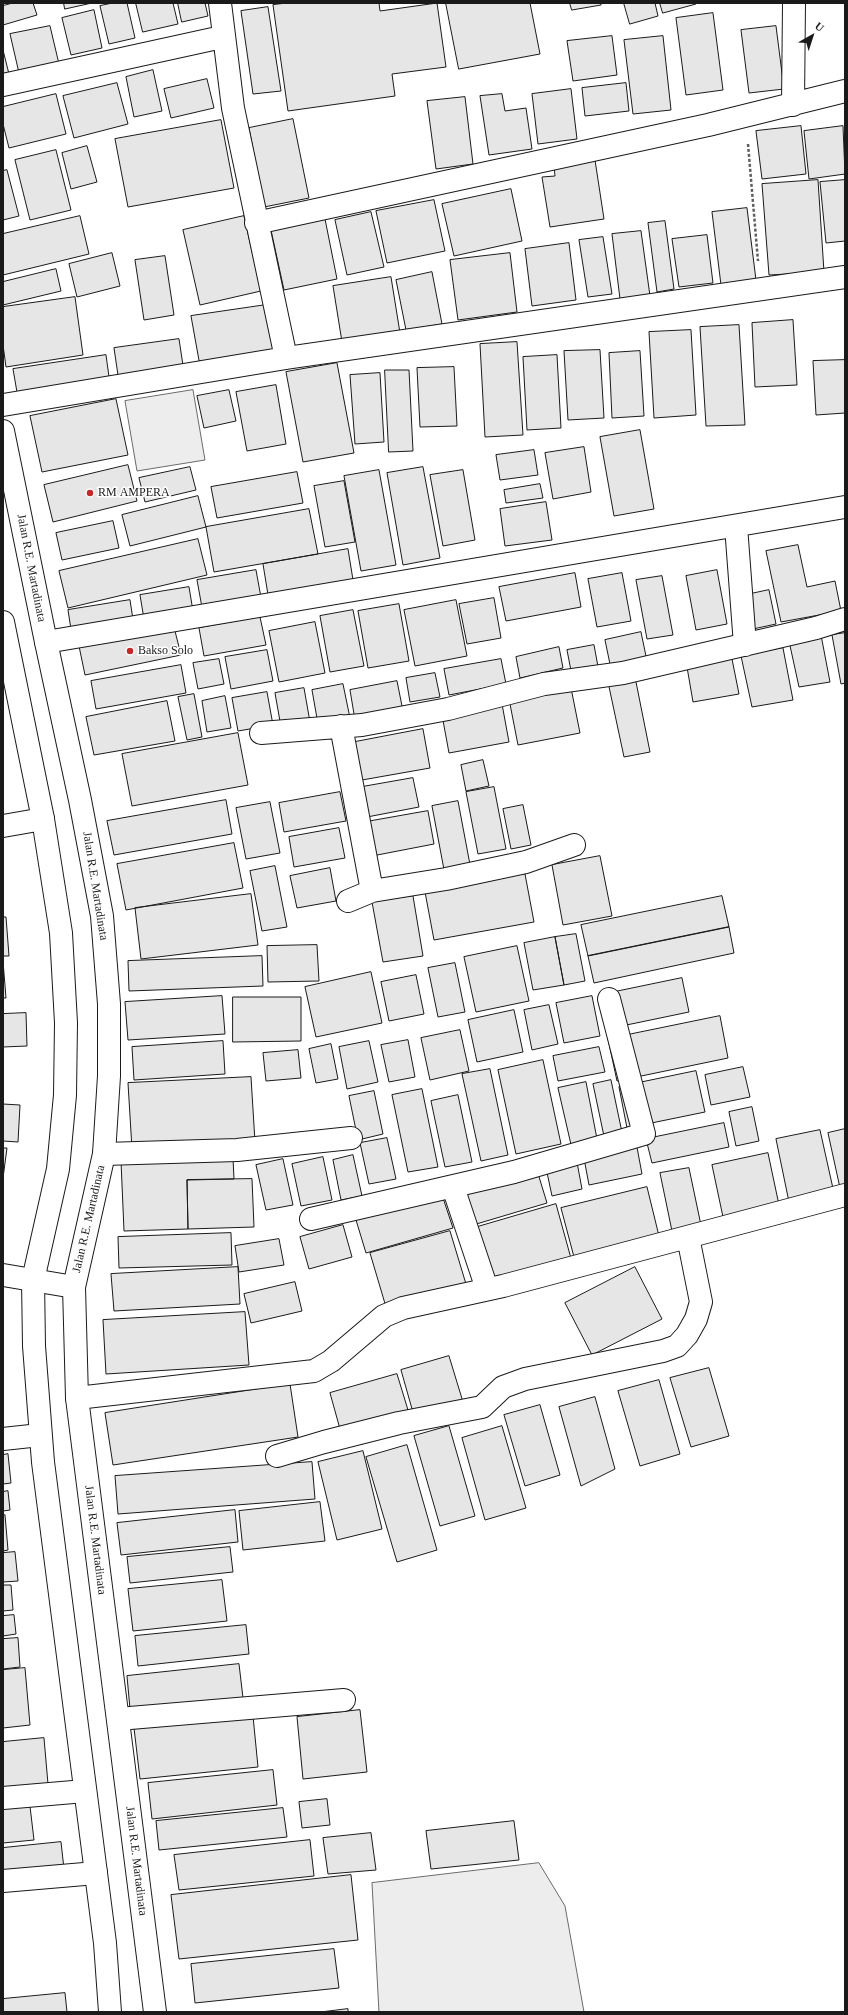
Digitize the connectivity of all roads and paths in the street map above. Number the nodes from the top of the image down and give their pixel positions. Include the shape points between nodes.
1 (220, 3) edge
2 (794, 3) edge
3 (222, 37) junction
4 (3, 85) edge
5 (845, 91) edge
6 (793, 105) junction
7 (745, 116) junction
8 (256, 223) junction
9 (845, 277) edge
10 (761, 289) junction
11 (286, 358) junction
12 (3, 404) edge
13 (3, 431) edge
14 (845, 508) edge
15 (736, 526) junction
16 (845, 619) edge
17 (3, 622) edge
18 (46, 642) junction
19 (745, 645) junction
20 (341, 726) junction
21 (261, 733) dead end
22 (43, 819) junction
23 (3, 826) edge
24 (574, 845) dead end
25 (372, 891) junction
26 (348, 901) dead end
27 (609, 999) dead end
28 (351, 1138) dead end
29 (104, 1154) junction
30 (453, 1187) junction
31 (845, 1195) edge
32 (311, 1219) dead end
33 (688, 1237) junction
34 (3, 1275) edge
35 (33, 1280) junction
36 (74, 1288) junction
37 (487, 1289) junction
38 (77, 1398) junction
39 (40, 1435) junction
40 (3, 1438) edge
41 (277, 1456) dead end
42 (344, 1700) dead end
43 (118, 1719) junction
44 (85, 1791) junction
45 (3, 1798) edge
46 (96, 1873) junction
47 (3, 1881) edge
48 (110, 2012) edge
49 (155, 2012) edge

1 - 3 street
2 - 6 street
3 - 4 street
3 - 8 street
5 - 6 street
6 - 7 street
7 - 8 street
7 - 10 path
8 - 11 street
9 - 10 street
10 - 11 street
11 - 12 street
13 - 18 street, Jalan R.E. Martadinata
14 - 15 street
15 - 18 street
15 - 19 street
16 - 19 street
17 - 22 street
18 - 29 street, Jalan R.E. Martadinata via 102,916 109,1004 109,1076
19 - 20 street via 623,673 544,684 448,709 362,725
20 - 21 street
20 - 25 street
22 - 23 street
22 - 35 street via 61,933 66,1023 66,1087 58,1169
24 - 25 street via 526,862
25 - 26 street
27 - 30 street via 644,1134
28 - 29 street via 237,1150
29 - 36 street, Jalan R.E. Martadinata
30 - 32 street
30 - 37 street
31 - 33 street
33 - 37 street
33 - 41 street via 701,1302 696,1319 677,1346 525,1380 502,1387 482,1407 399,1423
34 - 35 street
35 - 36 street
35 - 39 street
36 - 38 street, Jalan R.E. Martadinata
37 - 38 street via 403,1308 384,1316 331,1361 314,1372
38 - 43 street, Jalan R.E. Martadinata
39 - 40 street
39 - 44 street
42 - 43 street
43 - 49 street, Jalan R.E. Martadinata
44 - 45 street
44 - 46 street
46 - 47 street
46 - 48 street

